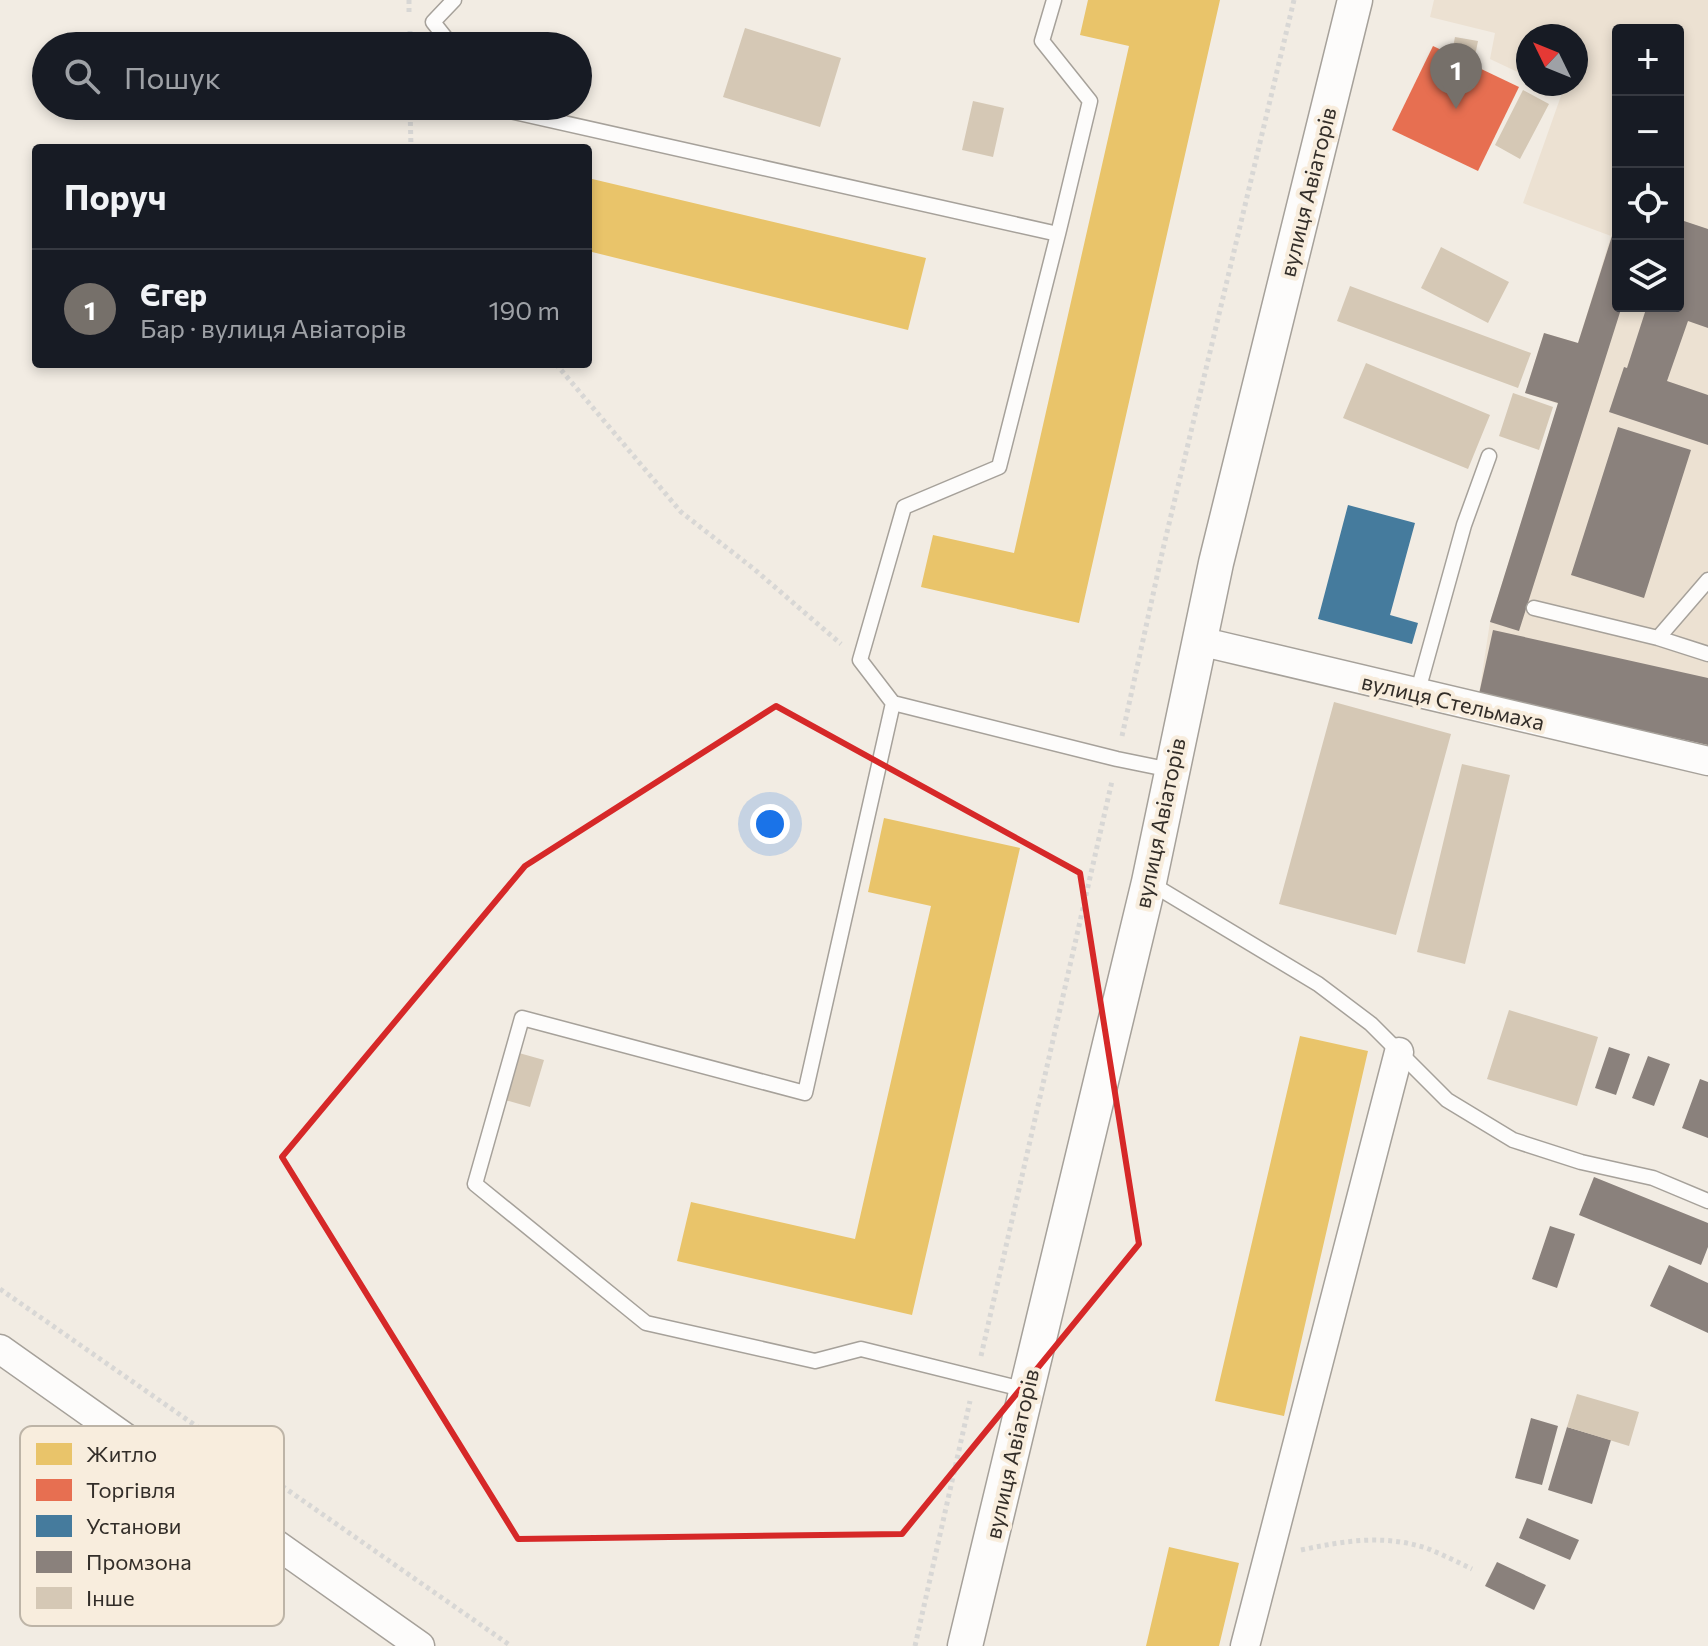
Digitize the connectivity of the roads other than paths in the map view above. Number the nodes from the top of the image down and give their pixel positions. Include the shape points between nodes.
1 (454, 0) edge
2 (1054, 0) edge
3 (1355, 0) edge
4 (441, 32) edge
5 (550, 120) edge
6 (1058, 234) junction
7 (1489, 456) dead end
8 (1708, 580) edge
9 (1534, 608) dead end
10 (1658, 638) junction
11 (1199, 641) junction
12 (1708, 654) edge
13 (1417, 694) junction
14 (893, 703) junction
15 (1708, 761) edge
16 (1172, 770) junction
17 (1149, 882) junction
18 (1399, 1052) junction
19 (1708, 1201) edge
20 (0, 1349) edge
21 (1027, 1390) junction
22 (109, 1426) edge
23 (284, 1550) edge
24 (420, 1646) edge
25 (965, 1646) edge
26 (1245, 1646) edge

1 - 4 lane via 433,22
2 - 6 lane via 1042,41 1090,101
3 - 11 street, вулиця Авіаторів
5 - 6 lane
6 - 14 lane via 999,467 904,507 860,660
7 - 13 lane
8 - 10 lane
9 - 10 lane
10 - 12 lane
11 - 13 street, вулиця Стельмаха
11 - 16 street, вулиця Авіаторів
13 - 15 street, вулиця Стельмаха
14 - 16 lane
14 - 21 lane via 805,1093 522,1018 475,1184 646,1323 815,1361 861,1349
16 - 17 street, вулиця Авіаторів
17 - 18 lane via 1318,984
17 - 21 street, вулиця Авіаторів
18 - 19 lane via 1447,1100 1513,1140 1653,1178
18 - 26 street
20 - 22 street
21 - 25 street, вулиця Авіаторів
23 - 24 street

